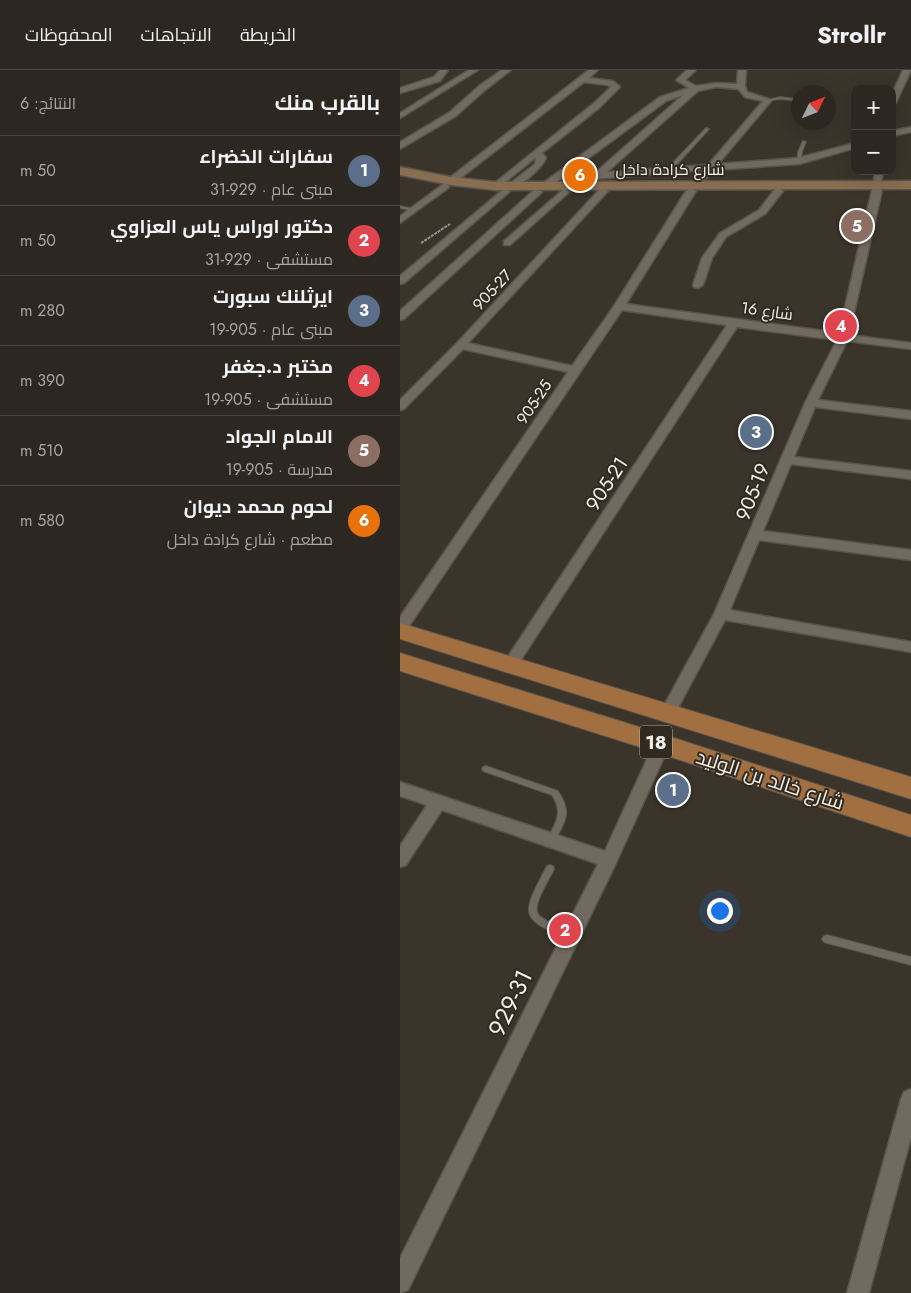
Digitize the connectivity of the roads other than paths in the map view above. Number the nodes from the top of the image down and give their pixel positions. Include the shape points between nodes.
1 (444, 70) edge
2 (474, 70) edge
3 (508, 70) edge
4 (594, 70) edge
5 (692, 70) edge
6 (742, 70) edge
7 (907, 70) edge
8 (582, 79) junction
9 (739, 87) junction
10 (695, 89) junction
11 (400, 91) edge
12 (896, 94) edge
13 (791, 99) edge
14 (768, 100) junction
15 (400, 116) edge
16 (707, 129) dead end
17 (911, 129) edge
18 (896, 133) edge
19 (804, 142) dead end
20 (400, 146) edge
21 (851, 146) edge
22 (536, 154) junction
23 (799, 161) junction
24 (713, 166) junction
25 (669, 170) junction
26 (400, 171) edge
27 (598, 175) junction
28 (879, 175) edge
29 (400, 177) edge
30 (448, 183) junction
31 (911, 185) edge
32 (586, 186) junction
33 (504, 188) junction
34 (877, 188) junction
35 (541, 189) junction
36 (693, 189) junction
37 (911, 190) edge
38 (603, 191) junction
39 (778, 191) junction
40 (564, 192) junction
41 (400, 207) edge
42 (413, 210) junction
43 (400, 220) edge
44 (507, 243) dead end
45 (400, 281) edge
46 (698, 285) dead end
47 (619, 306) junction
48 (400, 317) edge
49 (734, 323) junction
50 (843, 338) junction
51 (461, 345) junction
52 (911, 346) edge
53 (575, 370) junction
54 (811, 403) junction
55 (400, 407) edge
56 (911, 415) edge
57 (787, 460) junction
58 (911, 475) edge
59 (756, 535) junction
60 (911, 555) edge
61 (721, 614) junction
62 (400, 630) edge
63 (911, 647) edge
64 (400, 662) edge
65 (510, 665) junction
66 (668, 713) junction
67 (662, 744) junction
68 (486, 770) dead end
69 (911, 788) edge
70 (400, 789) edge
71 (438, 802) junction
72 (911, 826) edge
73 (551, 840) junction
74 (400, 860) edge
75 (609, 860) junction
76 (550, 869) dead end
77 (571, 935) junction
78 (827, 939) dead end
79 (911, 961) edge
80 (911, 1099) edge
81 (400, 1282) edge
82 (858, 1293) edge

1 - 11 street via 438,79
2 - 15 street
3 - 20 street via 453,114
4 - 8 street
5 - 10 street via 680,80
6 - 9 street
7 - 12 street
8 - 22 street via 610,83 616,87
8 - 30 street
9 - 10 street via 716,85
9 - 14 street via 747,95
10 - 27 street
10 - 35 street via 663,99
13 - 14 lane
14 - 24 street, 905-25
16 - 25 lane
17 - 18 street
19 - 23 lane
21 - 23 street
22 - 33 street
22 - 33 street via 542,158 539,165
23 - 24 street
24 - 25 street
24 - 36 street, 905-25
25 - 27 street
26 - 30 main road, شارع كرادة داخل
27 - 32 street
28 - 34 street, 905-19
29 - 30 main road, شارع كرادة داخل
30 - 33 main road, شارع كرادة داخل via 467,189
30 - 42 street
31 - 34 main road, شارع كرادة داخل
32 - 35 main road, شارع كرادة داخل
32 - 36 main road, شارع كرادة داخل
33 - 35 main road, شارع كرادة داخل
33 - 45 street
34 - 36 main road, شارع كرادة داخل
34 - 37 main road, شارع كرادة داخل
34 - 39 main road, شارع كرادة داخل
34 - 50 street, 905-19
35 - 40 main road, شارع كرادة داخل
35 - 48 street
36 - 38 main road, شارع كرادة داخل
36 - 39 main road, شارع كرادة داخل
36 - 47 street, 905-25
38 - 40 main road, شارع كرادة داخل
38 - 51 street, 905-27
39 - 46 street via 762,212 723,235 707,258
40 - 44 street
41 - 42 lane
42 - 43 street
47 - 49 street, شارع 16
47 - 53 street, 905-25
49 - 50 street, شارع 16
49 - 65 street, 905-21
50 - 52 street, شارع 16
50 - 54 street, 905-19
51 - 53 street
51 - 55 street, 905-27
53 - 62 street, 905-25
54 - 56 street
54 - 57 street, 905-19
57 - 58 street
57 - 59 street, 905-19
59 - 60 street
59 - 61 street, 905-19
61 - 63 street
61 - 66 street, 905-19
62 - 65 main road, شارع خالد بن الوليد / 18
64 - 67 main road, شارع خالد بن الوليد / 18
65 - 66 main road, شارع خالد بن الوليد / 18
66 - 69 main road, شارع خالد بن الوليد / 18
67 - 72 main road, شارع خالد بن الوليد / 18
67 - 75 street, 929-31
68 - 73 lane via 555,793 564,811
70 - 71 street
71 - 73 street
71 - 74 street
73 - 75 street
75 - 77 street, 929-31
76 - 77 lane via 532,905 532,914 539,923
77 - 81 street, 929-31
78 - 79 lane
80 - 82 street

